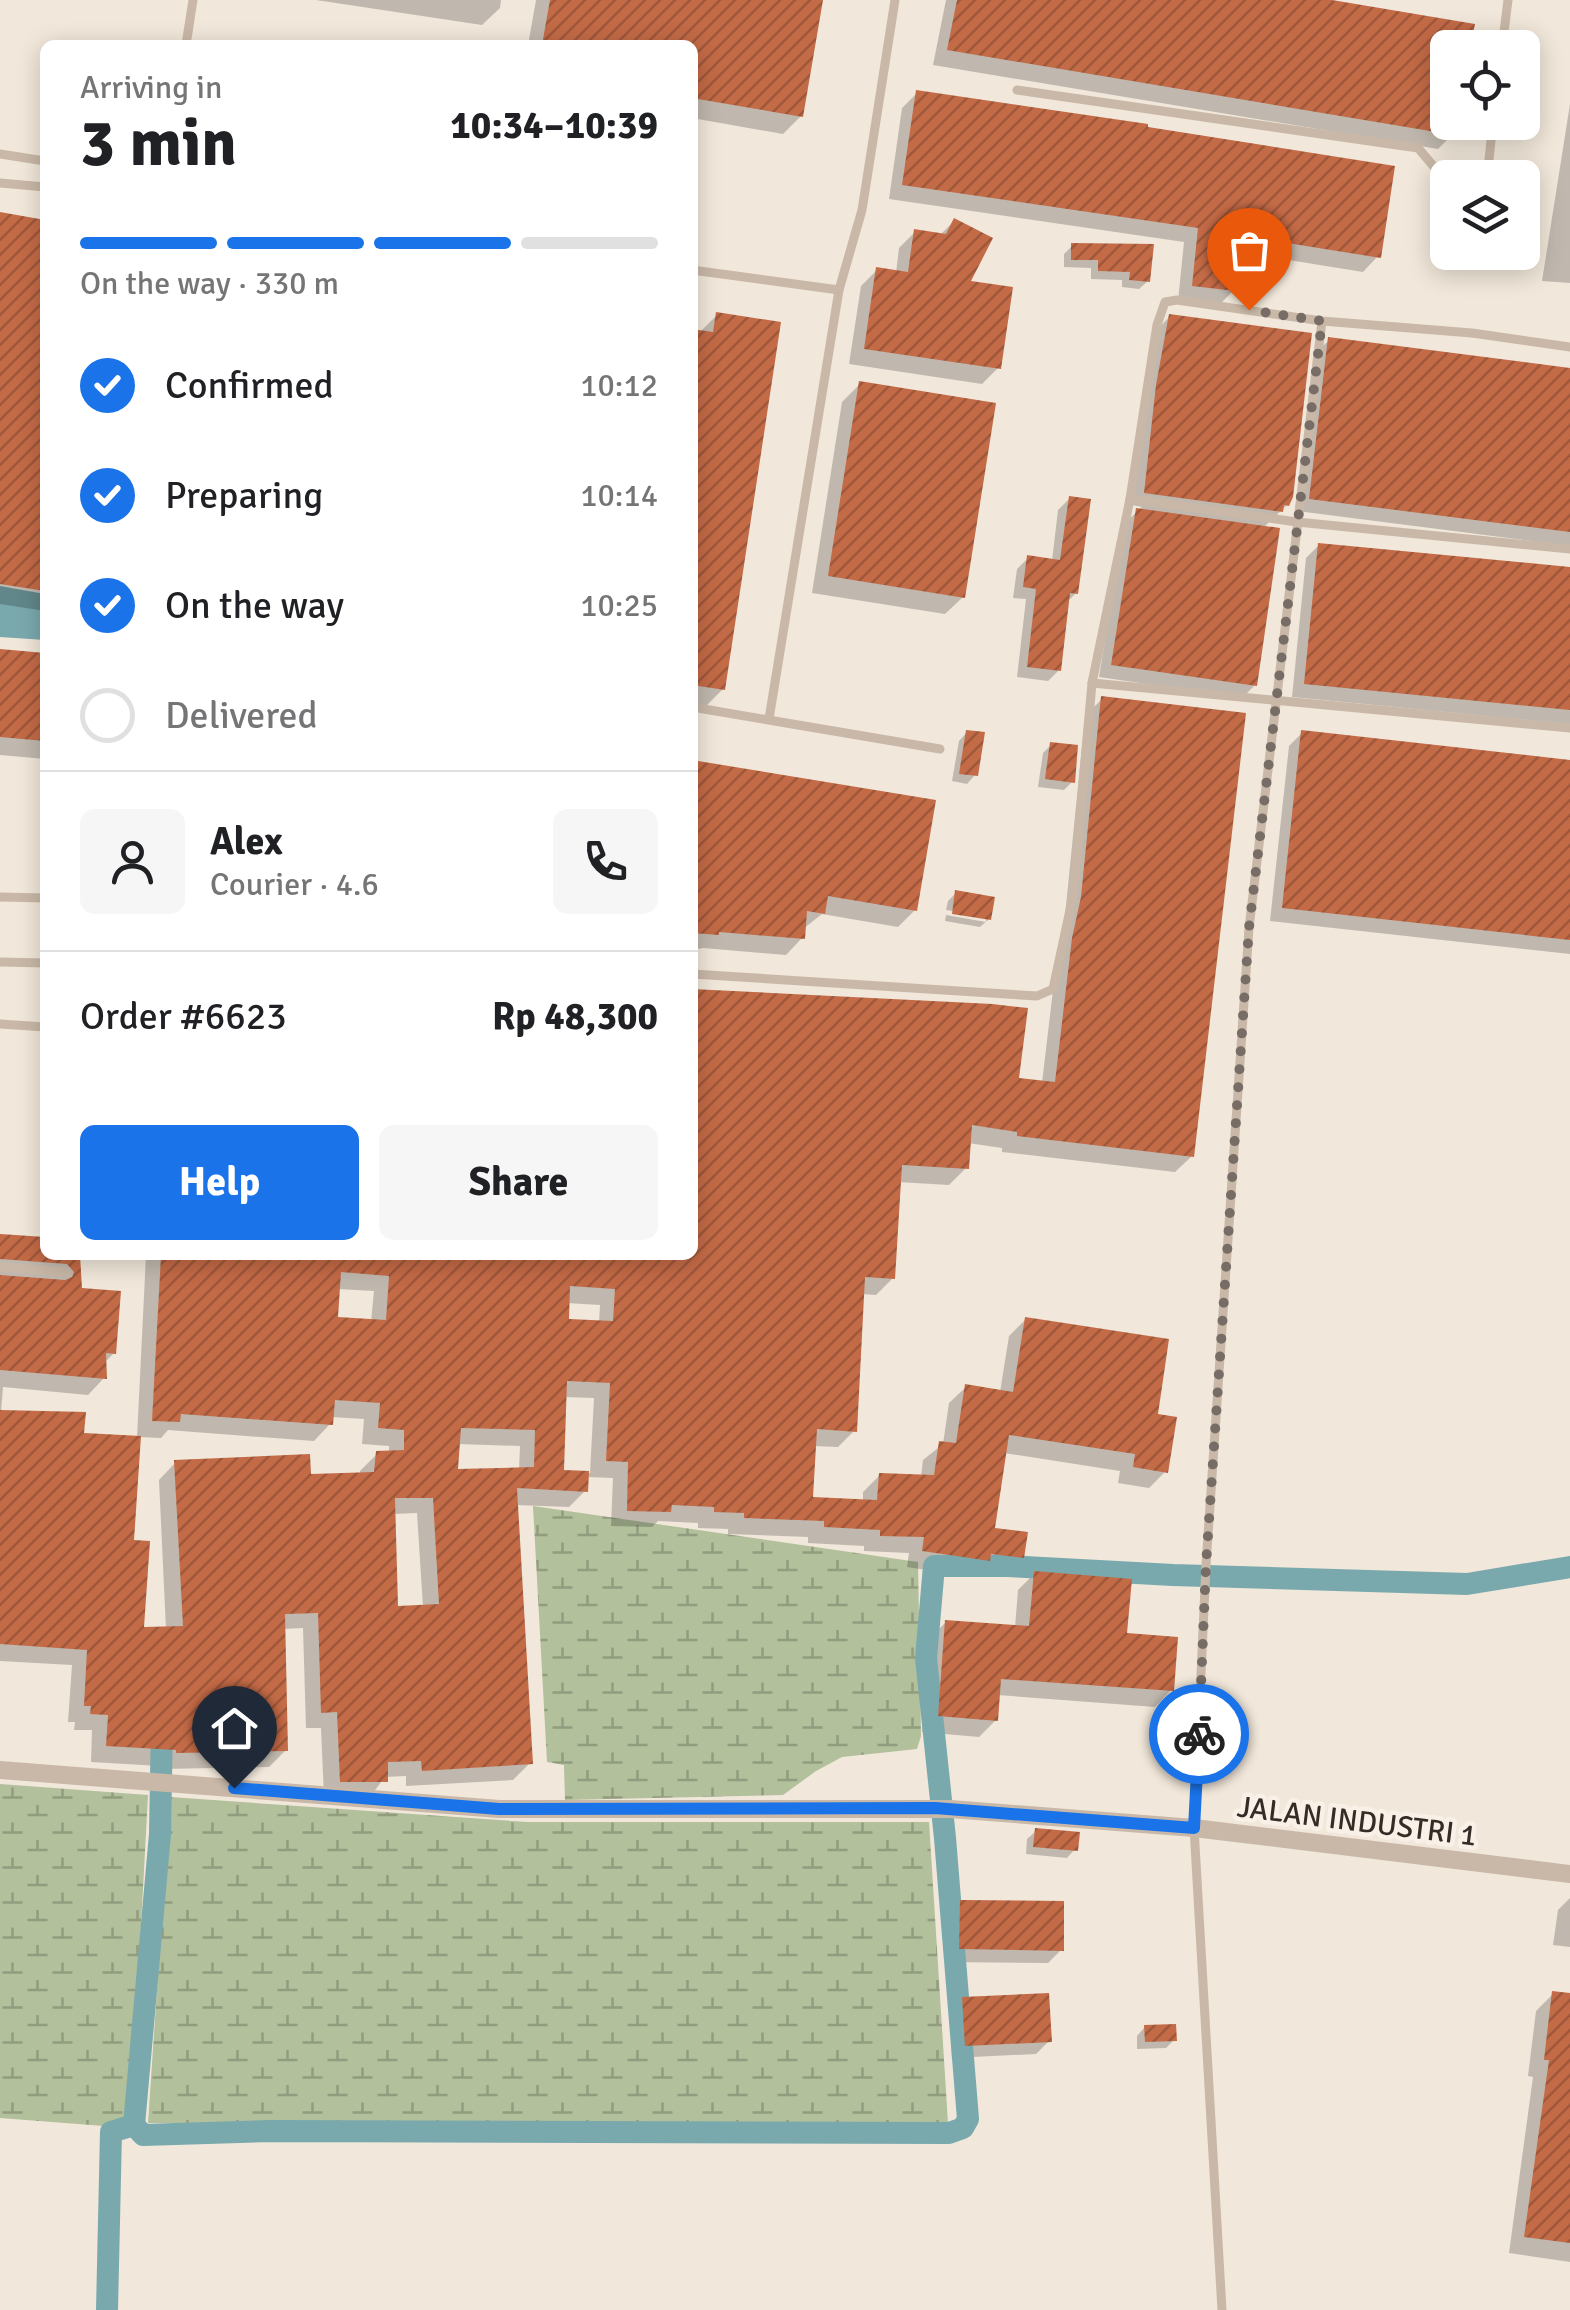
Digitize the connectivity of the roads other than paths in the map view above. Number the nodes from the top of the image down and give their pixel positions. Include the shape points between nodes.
1 (192, 0) edge
2 (895, 0) edge
3 (1508, 0) edge
4 (1504, 30) edge
5 (187, 40) edge
6 (1017, 90) dead end
7 (0, 154) edge
8 (40, 160) edge
9 (1430, 162) edge
10 (0, 183) edge
11 (40, 187) edge
12 (698, 271) edge
13 (840, 290) junction
14 (1322, 321) junction
15 (1570, 347) edge
16 (1130, 499) junction
17 (1297, 522) junction
18 (1570, 549) edge
19 (1092, 683) junction
20 (1277, 700) junction
21 (698, 709) edge
22 (769, 719) junction
23 (1570, 728) edge
24 (940, 749) dead end
25 (0, 897) edge
26 (40, 898) edge
27 (0, 962) edge
28 (40, 963) edge
29 (698, 974) edge
30 (0, 1024) edge
31 (40, 1027) edge
32 (0, 1267) edge
33 (66, 1272) dead end
34 (0, 1770) edge
35 (1194, 1828) junction
36 (1570, 1874) edge
37 (1222, 2310) edge

1 - 5 lane
2 - 13 lane via 862,210
3 - 4 lane
6 - 9 lane via 1418,148
7 - 8 lane
10 - 11 lane
12 - 13 lane
13 - 22 lane
14 - 15 lane
14 - 16 lane via 1165,302
14 - 17 lane
16 - 17 lane
16 - 19 lane
17 - 18 lane
17 - 20 lane
19 - 20 lane
19 - 29 lane via 1073,896 1053,988 1046,994
20 - 23 lane
20 - 35 lane via 1249,928
21 - 22 lane
22 - 24 lane
25 - 26 lane
27 - 28 lane
30 - 31 lane
32 - 33 lane
34 - 35 street, JALAN INDUSTRI 1 via 499,1809 942,1809
35 - 36 street, JALAN INDUSTRI 1
35 - 37 lane

